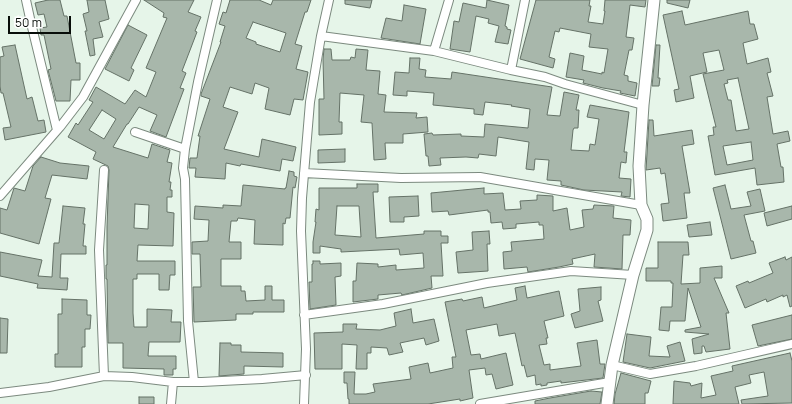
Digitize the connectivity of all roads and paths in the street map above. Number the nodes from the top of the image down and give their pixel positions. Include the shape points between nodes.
1 (26, 0) edge
2 (136, 0) edge
3 (217, 0) edge
4 (329, 0) edge
5 (449, 0) edge
6 (525, 0) edge
7 (654, 0) edge
8 (321, 36) junction
9 (434, 51) junction
10 (511, 70) junction
11 (643, 105) junction
12 (57, 130) junction
13 (135, 132) dead end
14 (185, 148) junction
15 (104, 170) dead end
16 (304, 173) junction
17 (0, 196) edge
18 (641, 205) junction
19 (633, 275) junction
20 (304, 315) junction
21 (792, 344) edge
22 (612, 366) junction
23 (306, 375) junction
24 (104, 376) junction
25 (173, 382) junction
26 (194, 382) junction
27 (610, 382) junction
28 (0, 393) edge
29 (171, 404) edge
30 (304, 404) edge
31 (480, 404) edge
32 (607, 404) edge

1 - 12 street
2 - 12 street via 83,97
3 - 14 street
4 - 8 street
5 - 9 street
6 - 10 street
7 - 11 street
8 - 9 street
8 - 16 street via 310,102
9 - 10 street
10 - 11 street via 545,76
11 - 18 street via 639,166
12 - 17 street
13 - 14 street
14 - 26 street via 183,168 188,321
15 - 24 street via 99,250
16 - 18 street via 401,178 480,177
16 - 20 street via 301,231
18 - 19 street via 647,219 647,230
19 - 20 street via 571,271
19 - 22 street
20 - 23 street
21 - 22 street via 650,374
22 - 27 street
23 - 26 street
23 - 30 street
24 - 25 street
24 - 28 street
25 - 26 street
25 - 29 street
27 - 31 street
27 - 32 street

